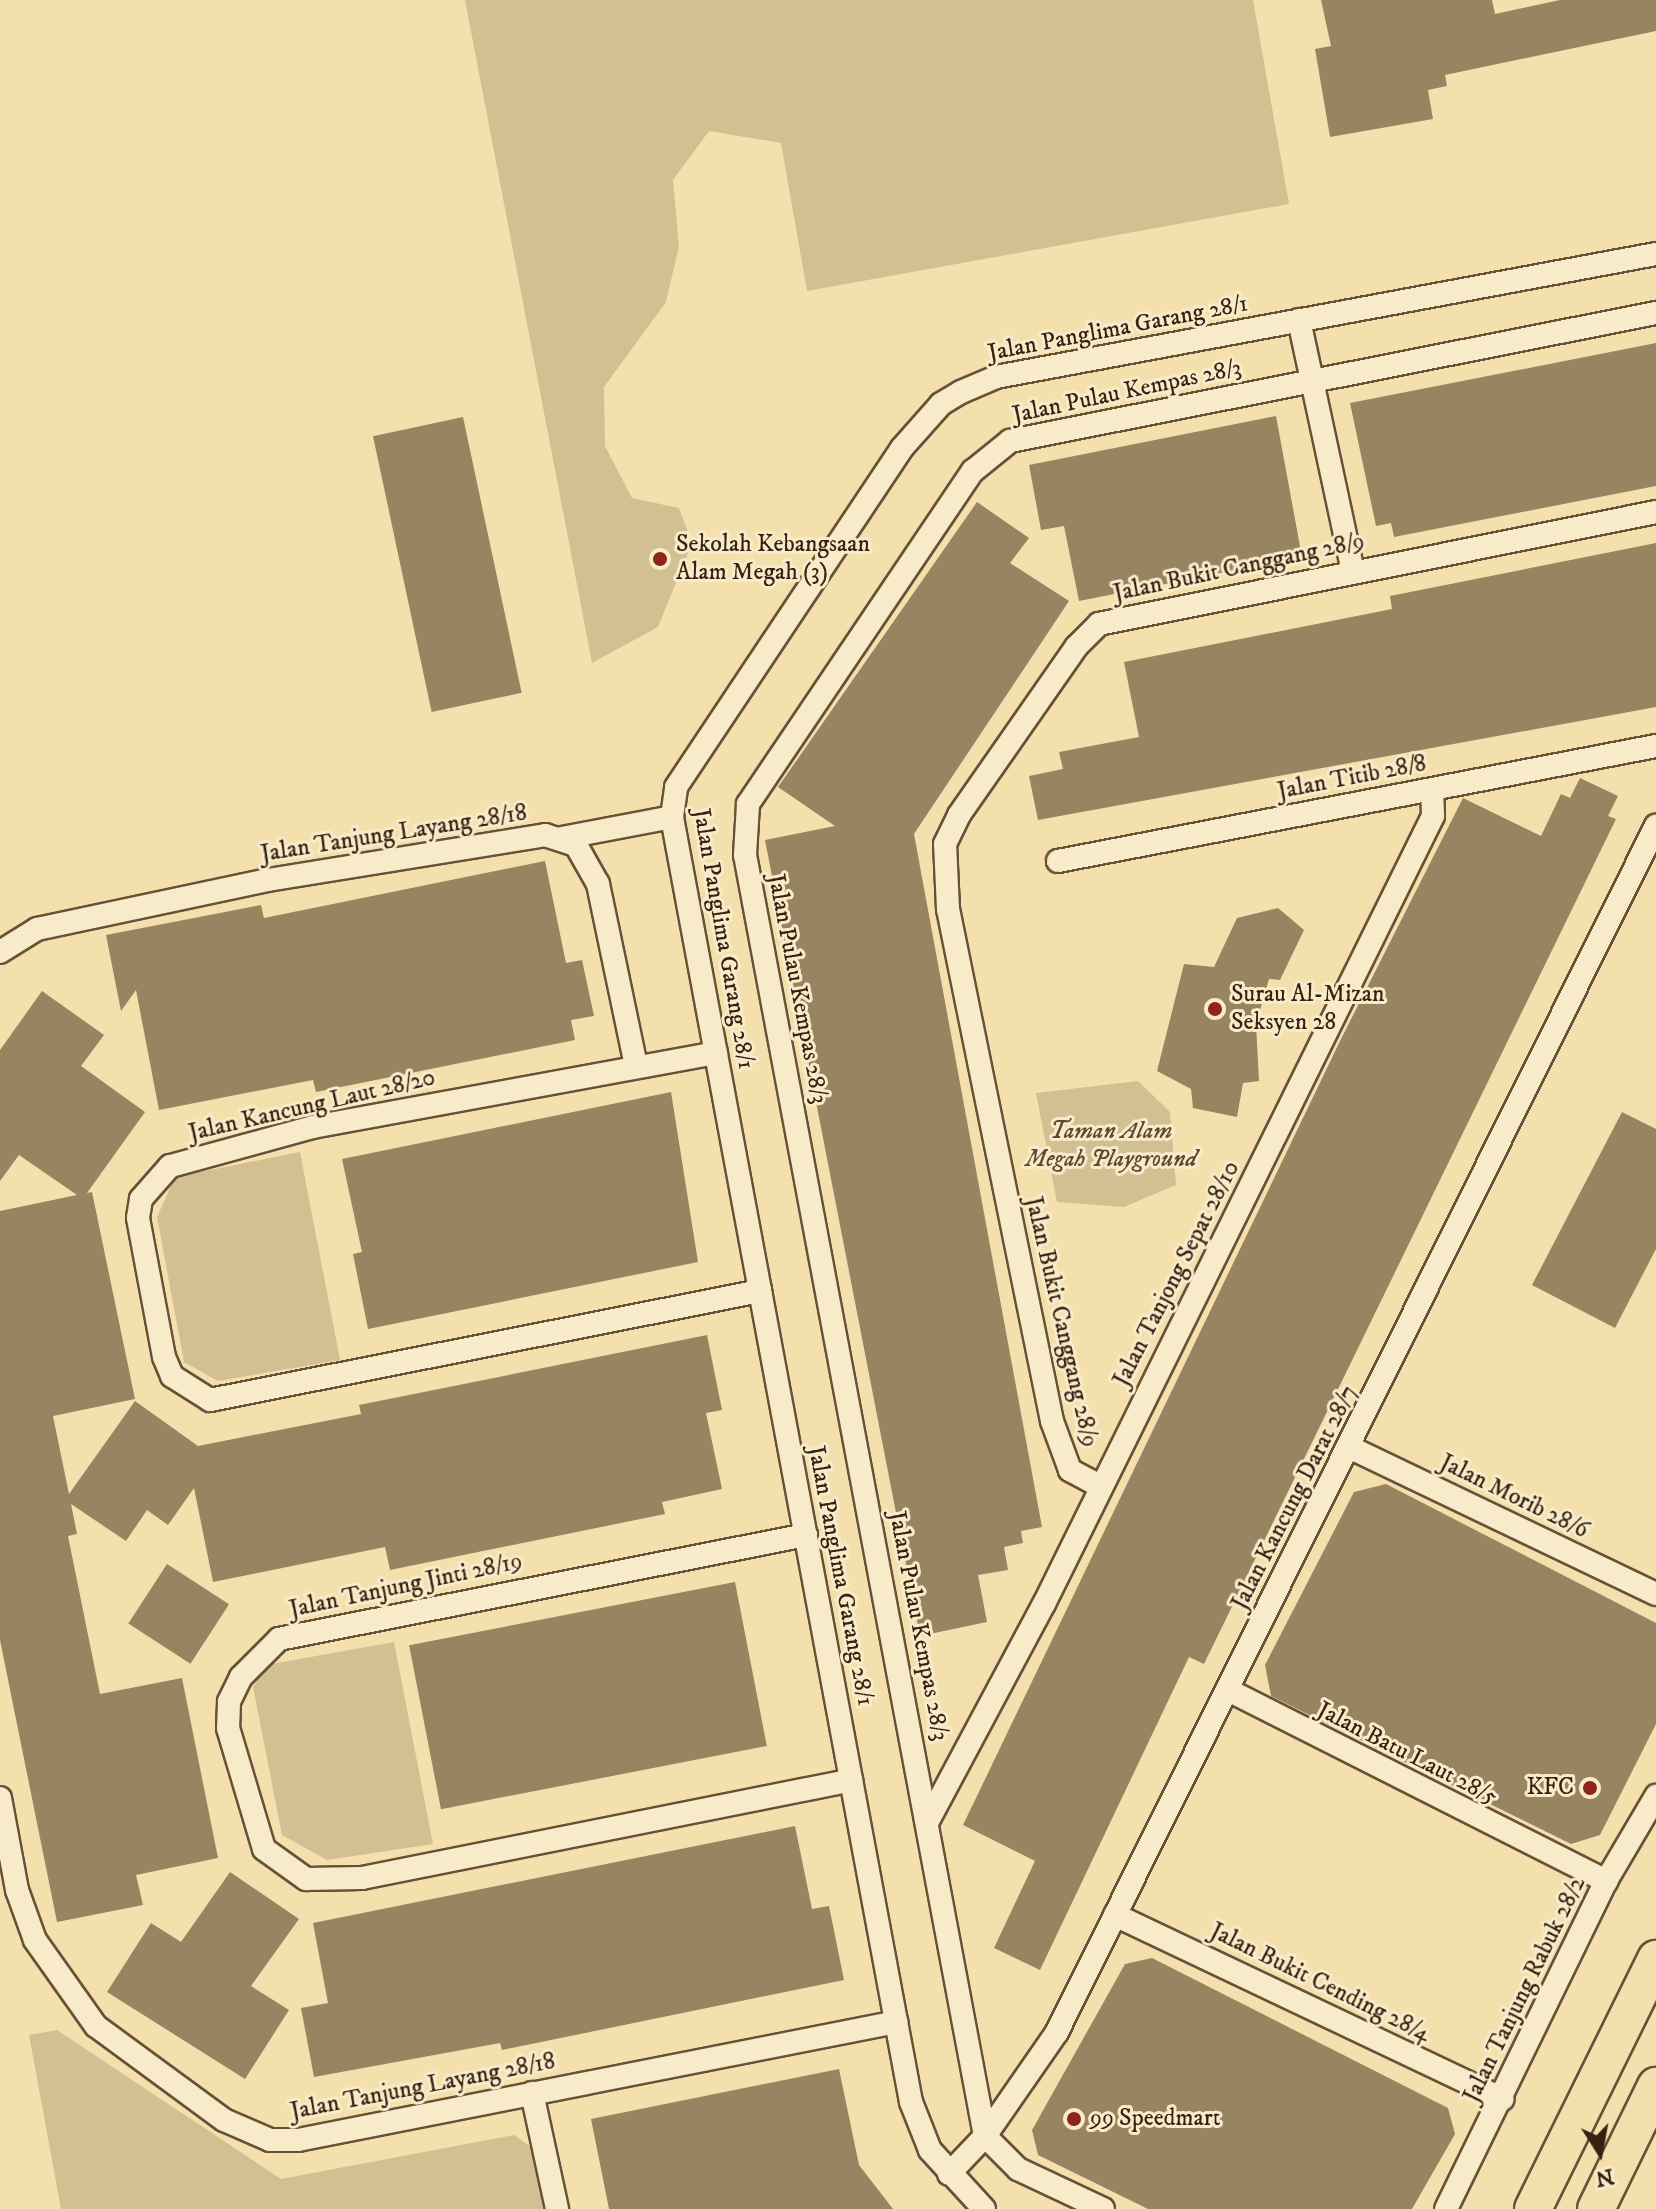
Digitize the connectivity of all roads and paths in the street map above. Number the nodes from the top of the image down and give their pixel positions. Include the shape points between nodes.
1 (1656, 254) edge
2 (1656, 313) edge
3 (1299, 320) junction
4 (1313, 381) junction
5 (1656, 512) edge
6 (1353, 571) junction
7 (1656, 746) edge
8 (1432, 790) junction
9 (672, 817) junction
10 (1656, 826) edge
11 (562, 838) junction
12 (1058, 861) dead end
13 (0, 952) edge
14 (716, 1053) junction
15 (636, 1066) junction
16 (760, 1291) junction
17 (1349, 1447) junction
18 (1098, 1485) junction
19 (806, 1535) junction
20 (1656, 1594) edge
21 (1228, 1690) junction
22 (851, 1780) junction
23 (1656, 1796) edge
24 (0, 1798) edge
25 (929, 1819) junction
26 (1606, 1881) junction
27 (1115, 1915) junction
28 (1656, 1959) edge
29 (896, 2022) junction
30 (1656, 2086) edge
31 (532, 2093) junction
32 (1502, 2099) junction
33 (985, 2136) junction
34 (949, 2174) junction
35 (557, 2209) edge
36 (984, 2209) edge
37 (1103, 2209) edge
38 (1446, 2209) edge
39 (1533, 2209) edge
40 (1596, 2209) edge

1 - 3 street, Jalan Panglima Garang 28/1
2 - 4 street, Jalan Pulau Kempas 28/3
3 - 4 street
3 - 9 street, Jalan Panglima Garang 28/1 via 996,377 941,404 902,448 686,769 676,787
4 - 6 street
4 - 25 street, Jalan Pulau Kempas 28/3 via 1034,435 990,453 748,804 745,855
5 - 6 street, Jalan Bukit Canggang 28/9
6 - 18 street, Jalan Bukit Canggang 28/9 via 1099,624 1050,683 945,844 948,909 1058,1449 1070,1470
7 - 8 street, Jalan Titib 28/8
8 - 12 street, Jalan Titib 28/8
8 - 18 street, Jalan Tanjong Sepat 28/10 via 1433,816
9 - 11 street
9 - 14 street, Jalan Panglima Garang 28/1
10 - 17 street, Jalan Kancung Darat 28/7
11 - 13 street, Jalan Tanjung Layang 28/18 via 545,835 268,880 37,929
11 - 15 street, Jalan Tanjung Layang 28/18 via 588,860 598,884
14 - 15 street, Jalan Kancung Laut 28/20
14 - 16 street, Jalan Panglima Garang 28/1
15 - 16 street, Jalan Kancung Laut 28/20 via 313,1127 170,1166 141,1199 138,1218 172,1376 210,1400 233,1397
16 - 19 street, Jalan Panglima Garang 28/1
17 - 20 street, Jalan Morib 28/6
17 - 21 street, Jalan Kancung Darat 28/7
18 - 25 street, Jalan Tanjong Sepat 28/10 via 1044,1604
19 - 22 street, Jalan Panglima Garang 28/1
19 - 22 street, Jalan Tanjung Jinti 28/19 via 279,1639 241,1677 229,1702 228,1728 264,1849 306,1879 362,1878
21 - 26 street, Jalan Batu Laut 28/5
21 - 27 street, Jalan Kancung Darat 28/7
22 - 29 street, Jalan Panglima Garang 28/1
23 - 26 street, Jalan Tanjung Rabuk 28/2
24 - 31 street, Jalan Tanjung Layang 28/18 via 17,1890 35,1940 96,2026 246,2133 298,2140
25 - 33 street, Jalan Pulau Kempas 28/3
26 - 32 street, Jalan Tanjung Rabuk 28/2
27 - 32 street, Jalan Bukit Cending 28/4
27 - 33 street, Jalan Kancung Darat 28/7 via 1057,2032
28 - 39 main road
29 - 31 street, Jalan Tanjung Layang 28/18
29 - 34 street, Jalan Panglima Garang 28/1 via 918,2127
30 - 40 main road
31 - 35 street
32 - 38 street, Jalan Tanjung Rabuk 28/2
33 - 34 street, Jalan Kancung Darat 28/7
33 - 37 street via 1018,2169
34 - 36 street, Jalan Panglima Garang 28/1

